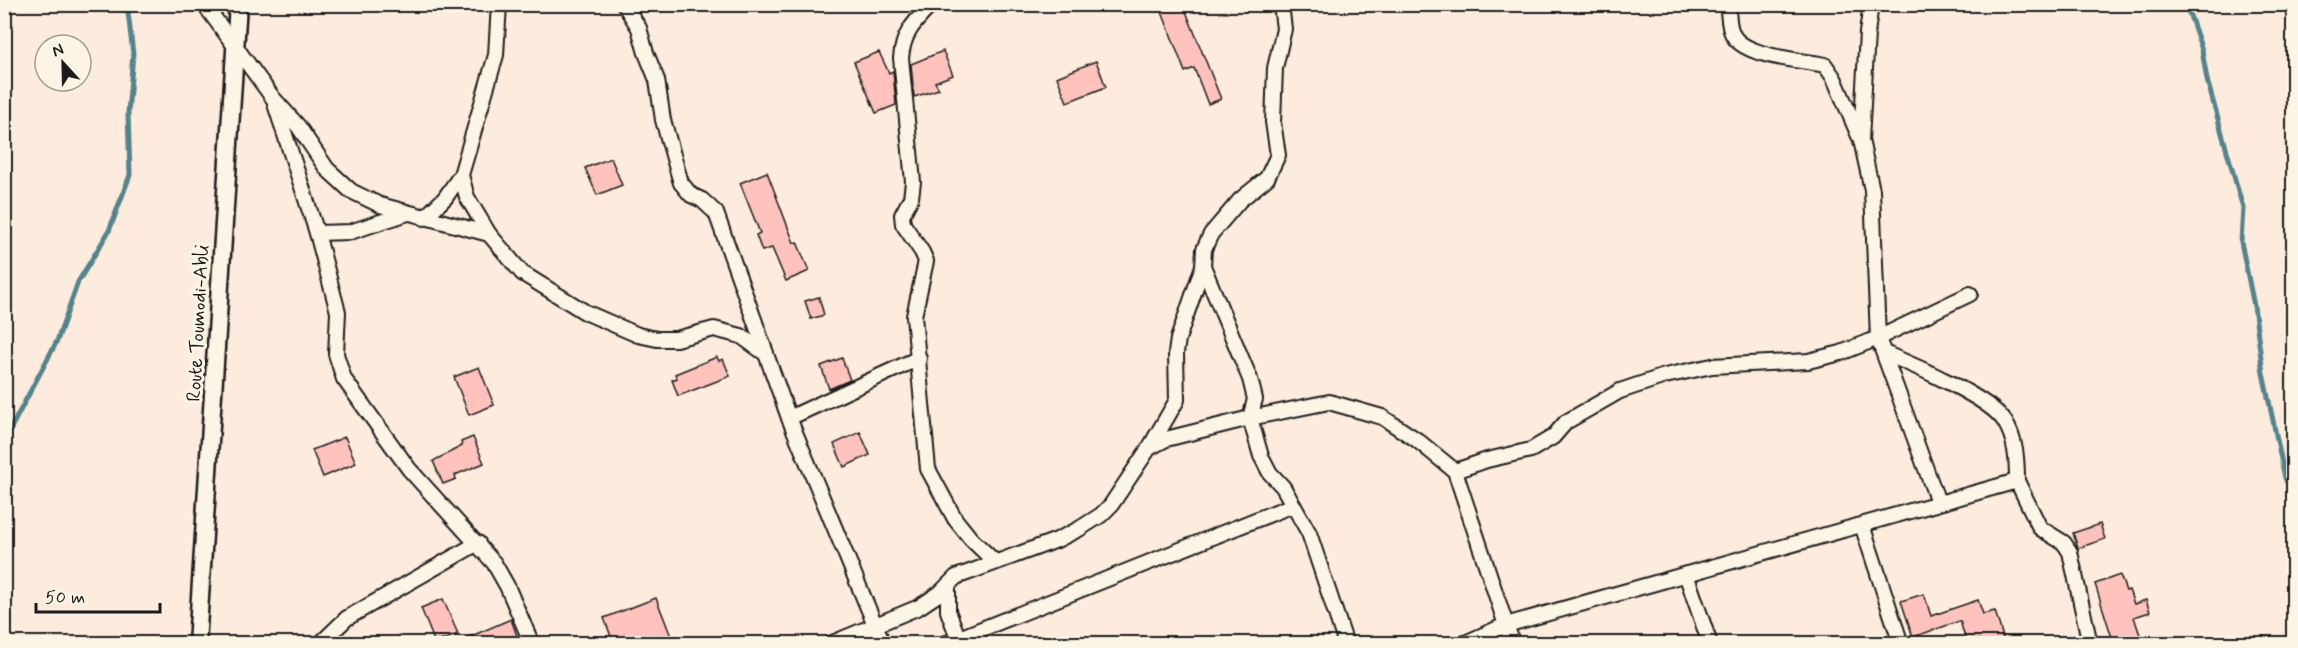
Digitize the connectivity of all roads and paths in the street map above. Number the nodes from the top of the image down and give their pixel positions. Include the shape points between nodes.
1 (204, 4) edge
2 (238, 4) edge
3 (499, 4) edge
4 (624, 4) edge
5 (1281, 4) edge
6 (1727, 4) edge
7 (1871, 4) edge
8 (930, 6) dead end
9 (235, 45) junction
10 (273, 98) junction
11 (1861, 140) junction
12 (460, 175) junction
13 (408, 213) junction
14 (424, 218) junction
15 (317, 233) junction
16 (489, 234) junction
17 (1203, 266) junction
18 (1970, 294) dead end
19 (1878, 338) junction
20 (1884, 353) junction
21 (766, 354) junction
22 (919, 358) junction
23 (789, 418) junction
24 (1250, 418) junction
25 (1149, 448) junction
26 (1455, 471) junction
27 (2017, 481) junction
28 (1938, 502) junction
29 (1293, 505) junction
30 (1862, 525) junction
31 (478, 543) junction
32 (994, 561) junction
33 (1686, 574) junction
34 (948, 585) junction
35 (875, 625) junction
36 (1506, 625) junction
37 (959, 640) edge
38 (839, 642) edge
39 (197, 644) edge
40 (320, 644) edge
41 (532, 644) edge
42 (883, 644) edge
43 (944, 644) edge
44 (1346, 644) edge
45 (1463, 644) edge
46 (1513, 644) edge
47 (1710, 644) edge
48 (1901, 644) edge
49 (2090, 644) edge

1 - 9 street
2 - 9 street, Route Toumodi-Abli
3 - 12 street via 496,55
4 - 21 street via 639,28 657,80 671,156 681,183 716,213
5 - 17 street via 1284,29 1275,68 1273,122 1278,156 1267,178 1240,200 1211,234 1204,249
6 - 11 street via 1731,33 1746,47 1765,55 1825,65
7 - 11 street
8 - 22 street via 902,42 901,58 913,182 911,198 902,215 903,224 926,261 914,316
9 - 10 street
9 - 39 street, Route Toumodi-Abli
10 - 13 street via 327,168 351,191
10 - 15 street
11 - 19 street via 1872,190
12 - 14 street via 445,198
12 - 16 street via 467,197
13 - 14 street
13 - 15 street via 350,232
14 - 16 street
15 - 31 street via 338,312 336,354 344,379 409,469 443,510
16 - 21 street via 522,273 585,312 638,335 676,339 714,329 741,336
17 - 24 street via 1250,379 1255,399
17 - 25 street via 1178,339 1177,400
18 - 19 street
19 - 20 street
19 - 26 street via 1808,362 1712,366 1665,376 1620,391 1566,422 1553,437 1531,450
20 - 27 street via 1978,398 2004,420 2013,438
20 - 28 street
21 - 23 street
22 - 23 street
22 - 32 street via 928,469 956,519
23 - 35 street
24 - 25 street via 1166,439
24 - 26 street via 1329,402 1382,417
24 - 29 street via 1261,456
25 - 32 street via 1101,515 1057,540
26 - 36 street
27 - 28 street
27 - 49 street via 2040,528 2064,543 2070,552
28 - 30 street
29 - 37 street
29 - 44 street via 1309,532
30 - 33 street
30 - 48 street
31 - 40 street via 347,618
31 - 41 street via 507,586
32 - 34 street via 956,577
33 - 36 street
33 - 47 street
34 - 35 street via 919,607
34 - 37 street via 948,611
35 - 38 street
35 - 42 street
36 - 45 street
36 - 46 street
37 - 43 street

